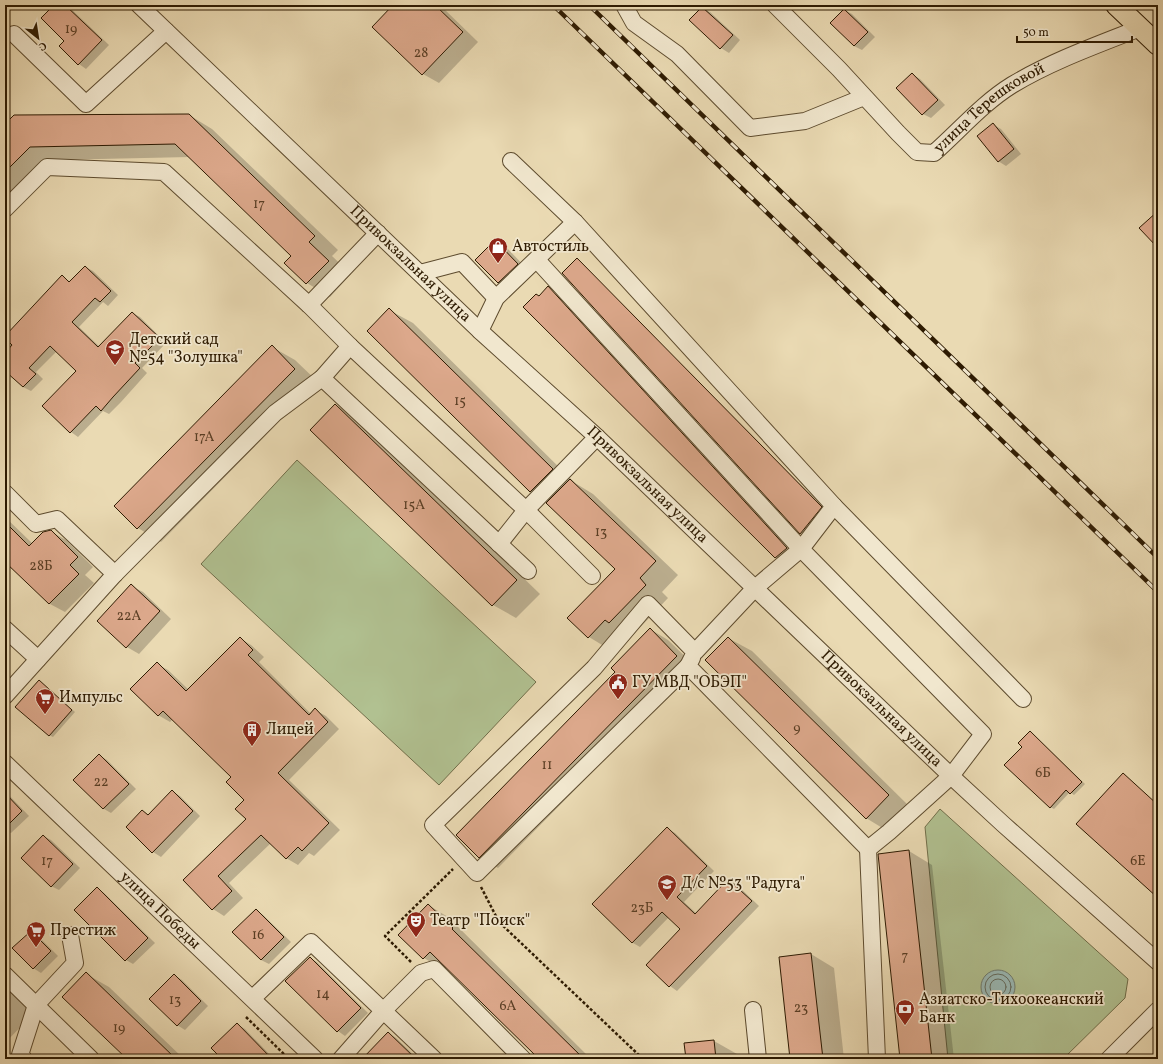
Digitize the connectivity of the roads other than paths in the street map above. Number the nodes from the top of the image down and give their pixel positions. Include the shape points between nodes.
1 (140, 5) edge
2 (624, 5) edge
3 (775, 5) edge
4 (1116, 5) edge
5 (166, 31) junction
6 (14, 34) dead end
7 (1152, 35) edge
8 (864, 97) junction
9 (511, 161) dead end
10 (5, 209) edge
11 (575, 222) junction
12 (378, 233) junction
13 (537, 260) junction
14 (420, 273) junction
15 (496, 298) junction
16 (309, 305) junction
17 (480, 331) junction
18 (350, 346) junction
19 (322, 378) junction
20 (597, 437) junction
21 (5, 493) edge
22 (834, 506) junction
23 (526, 510) junction
24 (498, 544) junction
25 (801, 550) junction
26 (528, 572) dead end
27 (115, 574) junction
28 (592, 576) dead end
29 (755, 588) junction
30 (5, 629) edge
31 (695, 652) junction
32 (38, 659) junction
33 (688, 666) junction
34 (5, 696) edge
35 (1023, 699) dead end
36 (5, 763) edge
37 (952, 776) junction
38 (868, 849) junction
39 (70, 935) dead end
40 (1158, 962) edge
41 (5, 975) edge
42 (253, 998) junction
43 (36, 1005) junction
44 (384, 1010) junction
45 (753, 1010) dead end
46 (1158, 1010) edge
47 (24, 1059) edge
48 (91, 1059) edge
49 (315, 1059) edge
50 (341, 1059) edge
51 (434, 1059) edge
52 (523, 1059) edge
53 (758, 1059) edge
54 (877, 1059) edge
55 (1109, 1059) edge

1 - 5 street, Привокзальная улица
2 - 8 street via 634,23 677,54 750,128 805,121
3 - 8 street, улица Терешковой
4 - 7 main road
5 - 6 street via 86,104
5 - 12 street, Привокзальная улица
7 - 8 street, улица Терешковой via 1078,53 1042,69 984,106 934,152 917,152
9 - 11 street
10 - 16 street via 47,167 164,172
11 - 13 street
11 - 22 street
12 - 14 street, Привокзальная улица
12 - 16 street
13 - 15 street
13 - 25 street
14 - 15 street via 462,262
14 - 17 street, Привокзальная улица
15 - 17 street
16 - 18 street
17 - 20 street, Привокзальная улица
18 - 19 street
18 - 23 street
19 - 24 street
19 - 27 street via 275,413
20 - 23 street
20 - 29 street, Привокзальная улица
21 - 27 street via 36,524 57,519
22 - 25 street
22 - 35 street
23 - 24 street
23 - 28 street
24 - 26 street
25 - 29 street
25 - 37 street via 983,734
27 - 32 street
29 - 31 street
29 - 37 street, Привокзальная улица
30 - 32 street
31 - 33 street
31 - 33 street via 648,604 594,668 433,825 478,873
32 - 34 street
33 - 38 street
36 - 42 street, улица Победы
37 - 38 street
37 - 40 street, Привокзальная улица
38 - 54 street
39 - 43 street via 75,963
41 - 43 street
42 - 44 street via 311,942
42 - 49 street, улица Победы
43 - 47 street via 20,1055
43 - 48 street
44 - 50 street
44 - 51 street
44 - 52 street via 421,973 434,970
45 - 53 street
46 - 55 street

